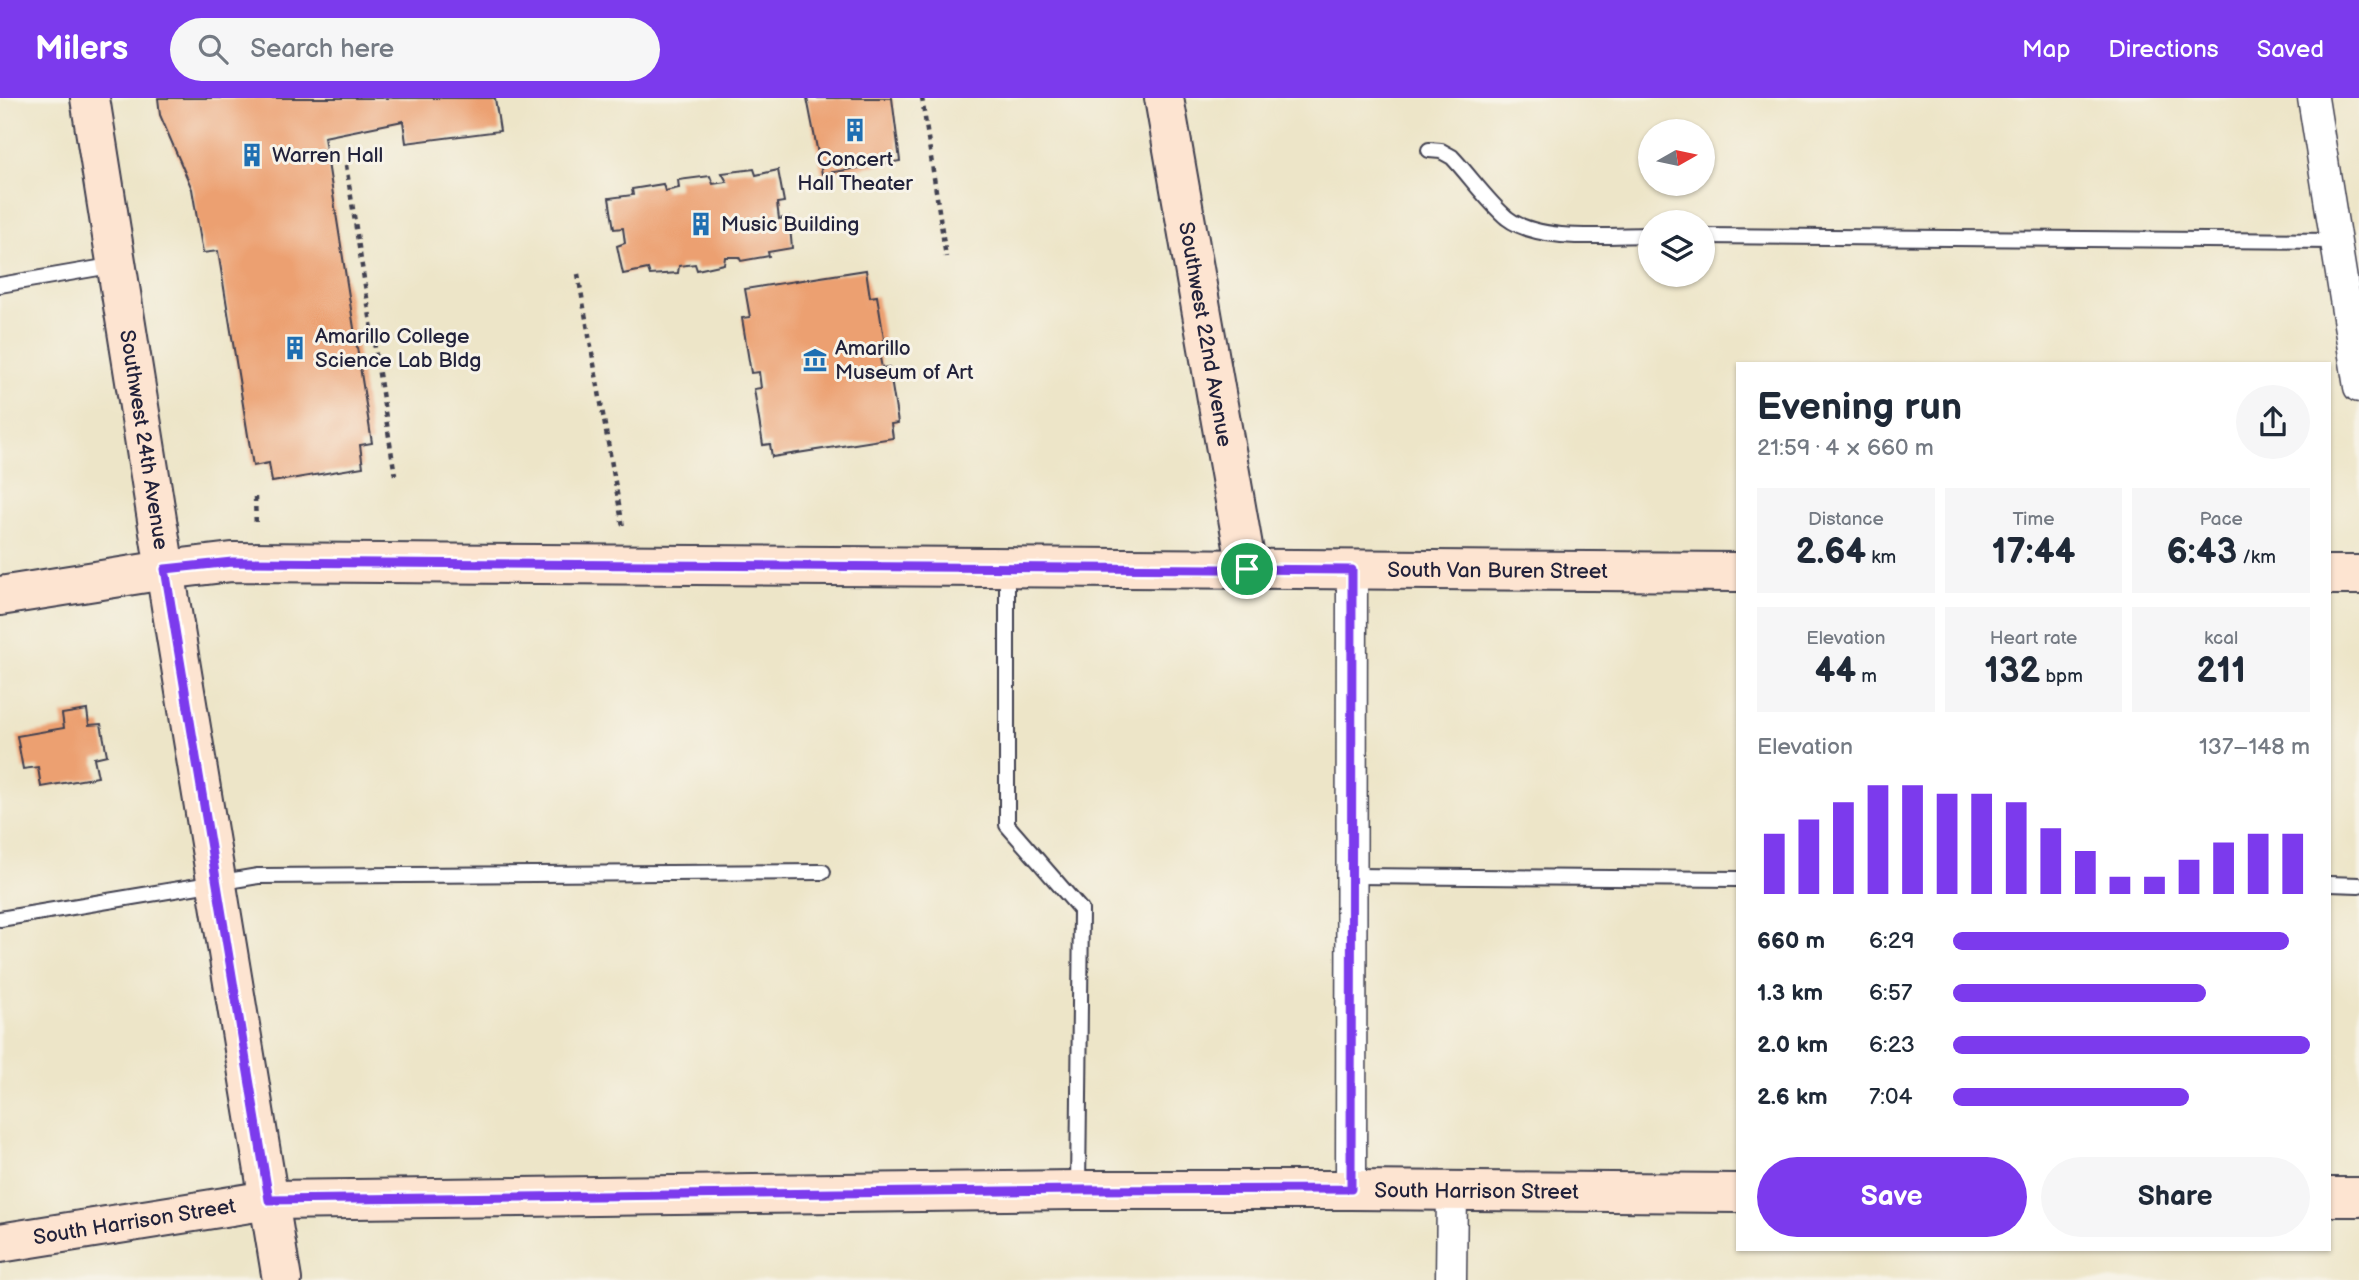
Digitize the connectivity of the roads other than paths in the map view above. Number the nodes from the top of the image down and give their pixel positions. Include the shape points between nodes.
1 (90, 98) edge
2 (1164, 98) edge
3 (2313, 98) edge
4 (1429, 150) dead end
5 (1638, 235) edge
6 (1715, 236) edge
7 (2341, 255) junction
8 (117, 265) junction
9 (0, 285) edge
10 (2359, 387) edge
11 (1007, 567) junction
12 (165, 569) junction
13 (1247, 569) junction
14 (1352, 570) junction
15 (1736, 572) edge
16 (2331, 575) edge
17 (2359, 575) edge
18 (0, 596) edge
19 (823, 872) dead end
20 (1351, 876) junction
21 (1736, 879) edge
22 (217, 883) junction
23 (2331, 884) edge
24 (2359, 885) edge
25 (0, 919) edge
26 (1351, 1189) junction
27 (1078, 1190) junction
28 (1452, 1191) junction
29 (1736, 1193) edge
30 (2331, 1197) edge
31 (2359, 1197) edge
32 (269, 1200) junction
33 (0, 1243) edge
34 (282, 1280) edge
35 (1451, 1280) edge

1 - 8 main road, Southwest 24th Avenue
2 - 13 main road, Southwest 22nd Avenue
3 - 7 street
4 - 5 lane via 1452,156 1506,217 1525,229 1548,234
6 - 7 lane
7 - 10 street
8 - 9 lane
8 - 12 main road, Southwest 24th Avenue
11 - 12 main road, South Van Buren Street via 232,562
11 - 13 main road, South Van Buren Street
11 - 27 lane via 1007,825 1081,910
12 - 18 main road, South Van Buren Street
12 - 22 main road, Southwest 24th Avenue
13 - 14 main road, South Van Buren Street
14 - 15 main road, South Van Buren Street
14 - 20 street
16 - 17 main road
19 - 22 lane via 258,876
20 - 21 lane
20 - 26 street
22 - 25 lane
22 - 32 main road, Southwest 24th Avenue
23 - 24 lane
26 - 27 main road, South Harrison Street
26 - 28 main road, South Harrison Street
27 - 32 main road, South Harrison Street
28 - 29 main road, South Harrison Street
28 - 35 street
30 - 31 main road
32 - 33 main road, South Harrison Street
32 - 34 main road, Southwest 24th Avenue

